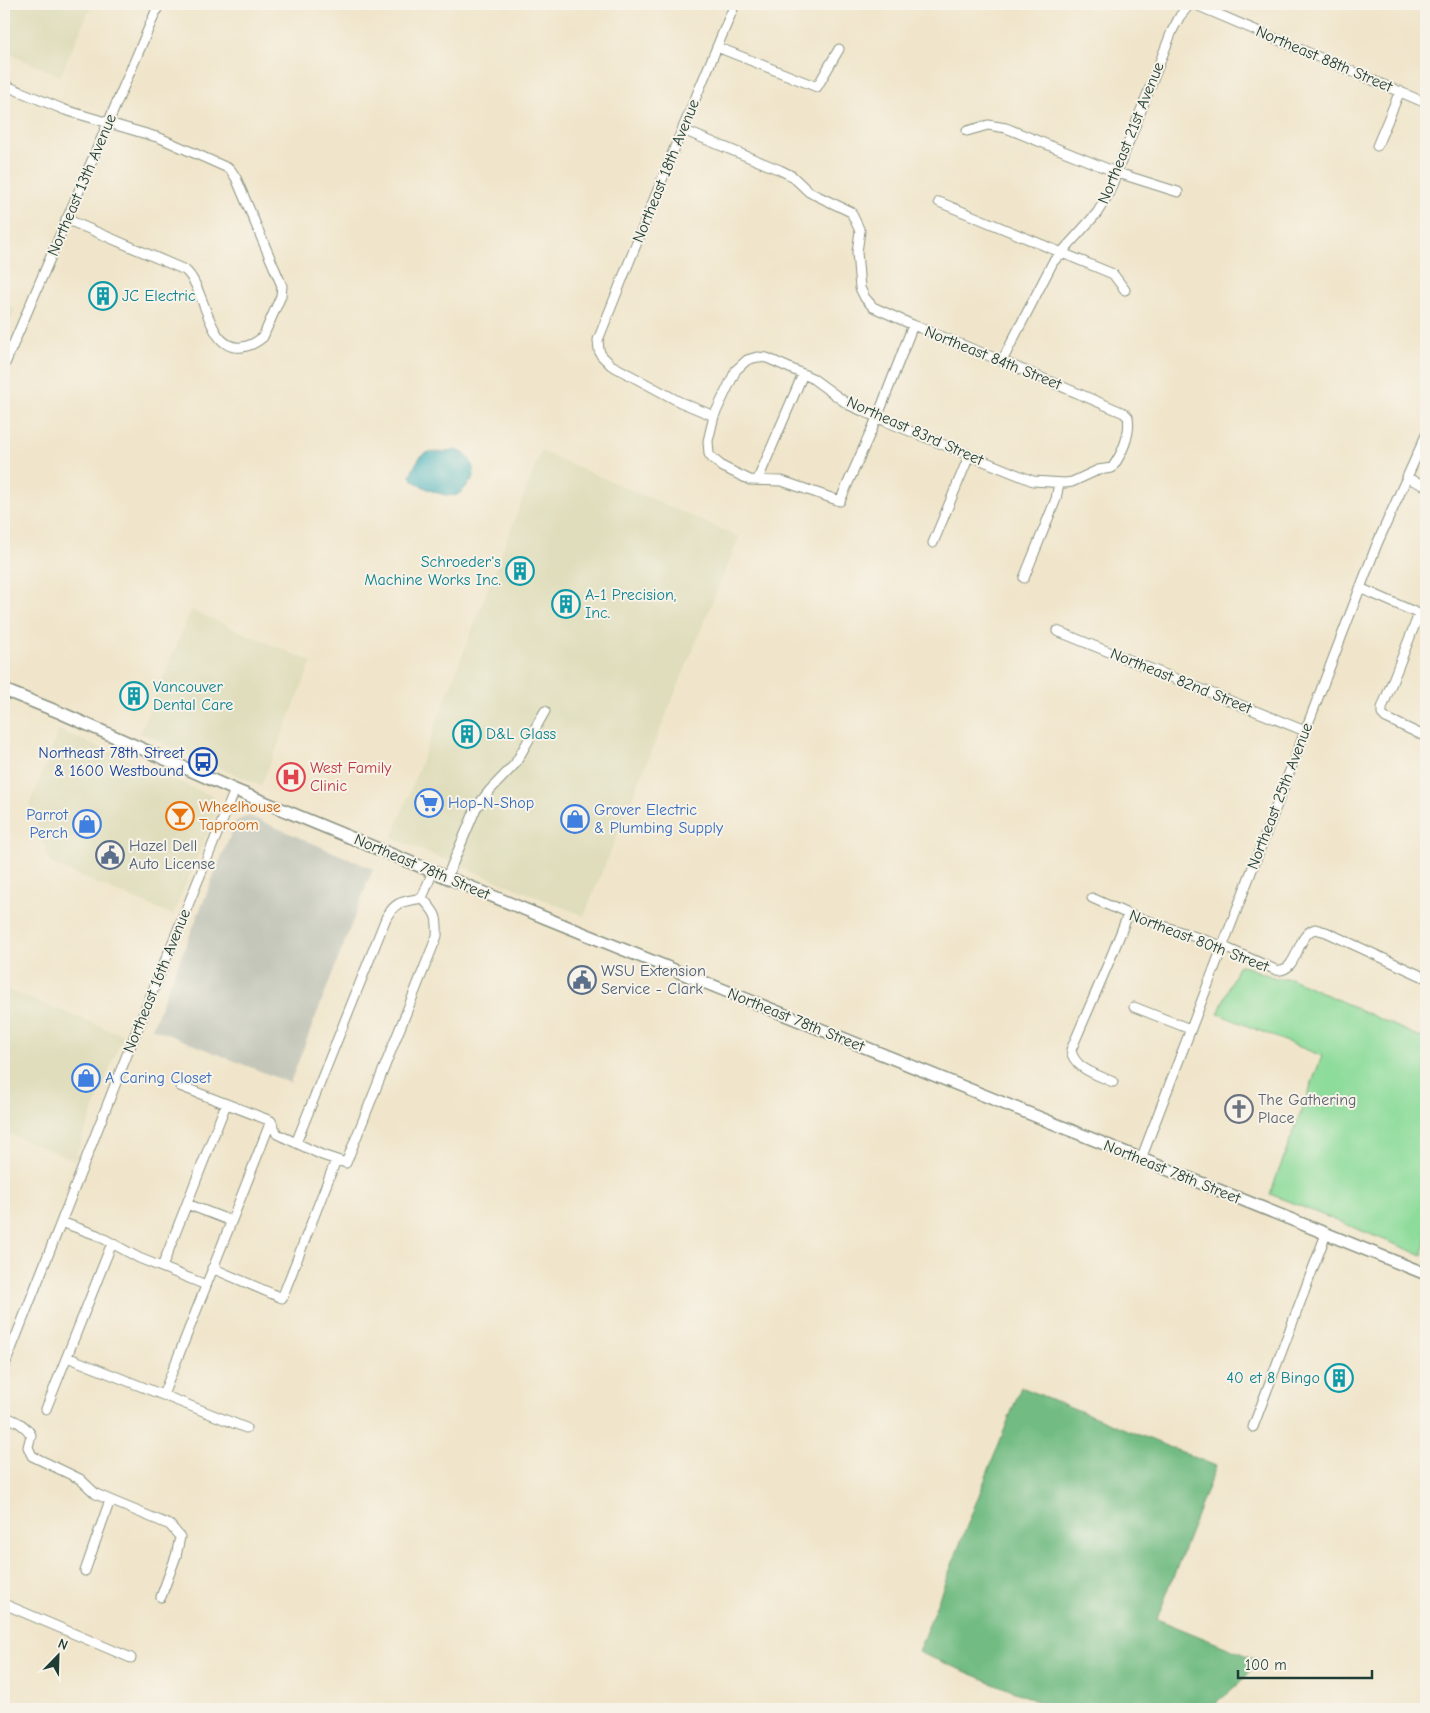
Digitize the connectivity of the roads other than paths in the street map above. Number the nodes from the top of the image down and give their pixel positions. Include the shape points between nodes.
1 (159, 4) edge
2 (735, 4) edge
3 (1192, 4) edge
4 (717, 47) junction
5 (839, 49) dead end
6 (4, 85) edge
7 (1400, 91) junction
8 (1426, 102) edge
9 (109, 123) junction
10 (683, 130) junction
11 (967, 131) dead end
12 (1377, 146) dead end
13 (1118, 173) junction
14 (1178, 192) dead end
15 (939, 202) dead end
16 (66, 219) junction
17 (1061, 253) junction
18 (1125, 290) dead end
19 (913, 326) junction
20 (1002, 361) junction
21 (4, 366) edge
22 (802, 374) junction
23 (1124, 413) joint
24 (714, 416) junction
25 (876, 418) junction
26 (1426, 435) edge
27 (969, 456) junction
28 (1407, 478) junction
29 (758, 479) junction
30 (1059, 483) junction
31 (1426, 486) edge
32 (933, 543) dead end
33 (1024, 578) dead end
34 (1360, 588) junction
35 (1423, 616) edge
36 (1057, 631) dead end
37 (4, 690) edge
38 (545, 711) dead end
39 (1305, 732) junction
40 (1426, 737) edge
41 (235, 790) junction
42 (433, 871) junction
43 (447, 877) junction
44 (422, 898) junction
45 (1092, 898) dead end
46 (1128, 914) junction
47 (1222, 946) junction
48 (1426, 978) edge
49 (1134, 1007) dead end
50 (1190, 1029) junction
51 (1113, 1082) dead end
52 (180, 1086) dead end
53 (226, 1104) junction
54 (271, 1121) junction
55 (296, 1143) junction
56 (336, 1160) junction
57 (1141, 1160) junction
58 (187, 1204) junction
59 (231, 1221) junction
60 (61, 1222) junction
61 (1326, 1234) junction
62 (112, 1243) junction
63 (162, 1267) junction
64 (212, 1268) junction
65 (1426, 1274) edge
66 (206, 1284) junction
67 (67, 1357) junction
68 (4, 1367) edge
69 (163, 1395) junction
70 (46, 1409) dead end
71 (4, 1416) edge
72 (1253, 1427) dead end
73 (246, 1428) dead end
74 (110, 1500) junction
75 (85, 1571) dead end
76 (160, 1597) dead end
77 (4, 1604) edge
78 (131, 1658) dead end
79 (4, 1706) edge
80 (10, 1709) edge

1 - 9 street, Northeast 13th Avenue
2 - 4 street, Northeast 18th Avenue
3 - 7 street, Northeast 88th Street
3 - 13 street, Northeast 21st Avenue via 1172,31
4 - 5 street via 817,87
4 - 10 street, Northeast 18th Avenue
6 - 9 street via 65,110
7 - 8 street, Northeast 88th Street
7 - 12 street
9 - 16 street, Northeast 13th Avenue
9 - 16 street via 160,138 230,169 282,289 265,333 252,344 238,347 221,340 194,281 185,270
10 - 19 street, Northeast 84th Street via 780,170 809,192 851,212 860,231 858,268 860,288 865,298 873,307
10 - 24 street, Northeast 18th Avenue via 598,340 599,350 611,365 680,402
11 - 13 street via 988,125 1006,128
13 - 14 street
13 - 17 street, Northeast 21st Avenue via 1097,213
15 - 17 street
16 - 21 street, Northeast 13th Avenue
17 - 18 street via 1112,274
17 - 20 street, Northeast 21st Avenue via 1052,262
19 - 20 street, Northeast 84th Street
19 - 25 street
20 - 23 street, Northeast 84th Street
22 - 24 street, Northeast 83rd Street via 767,358 748,360 736,370
22 - 25 street, Northeast 83rd Street via 819,382 849,406
22 - 29 street
23 - 30 street, Northeast 83rd Street via 1128,417 1129,430 1112,468 1087,474 1072,482
24 - 29 street via 709,454 723,467 750,480
25 - 27 street, Northeast 83rd Street
25 - 29 street via 840,501 782,481
26 - 28 street, Northeast 25th Avenue
27 - 30 street, Northeast 83rd Street via 1028,480
27 - 32 street
28 - 31 street
28 - 34 street, Northeast 25th Avenue
30 - 33 street via 1056,499
34 - 35 street
34 - 39 street, Northeast 25th Avenue
35 - 40 street via 1382,714
36 - 39 street, Northeast 82nd Street
37 - 41 main road, Northeast 78th Street
38 - 43 street via 516,764 476,808
39 - 47 street, Northeast 25th Avenue
41 - 42 main road, Northeast 78th Street
41 - 60 street, Northeast 16th Avenue
42 - 43 main road, Northeast 78th Street
42 - 44 street
43 - 57 main road, Northeast 78th Street
44 - 55 street via 392,907 386,918
44 - 56 street via 435,912 437,936 346,1164
45 - 46 street, Northeast 80th Street
46 - 47 street, Northeast 80th Street
46 - 51 street via 1071,1050 1077,1065
47 - 48 street, Northeast 80th Street via 1279,971 1290,965 1307,933 1319,930
47 - 50 street, Northeast 25th Avenue
49 - 50 street
50 - 57 street, Northeast 25th Avenue
52 - 53 street
53 - 54 street
53 - 58 street
54 - 55 street via 277,1134
54 - 59 street
55 - 56 street
56 - 64 street via 282,1298
57 - 61 main road, Northeast 78th Street
58 - 59 street
58 - 63 street
59 - 64 street
60 - 62 street via 97,1234
60 - 68 street, Northeast 16th Avenue
61 - 65 main road, Northeast 78th Street
61 - 72 street
62 - 63 street
62 - 67 street
63 - 66 street
64 - 66 street
66 - 69 street
67 - 69 street
67 - 70 street
69 - 73 street
71 - 74 street via 28,1430 31,1435 28,1450 32,1456 80,1479 96,1494
74 - 75 street
74 - 76 street via 170,1525 180,1537
77 - 78 street
79 - 80 street

